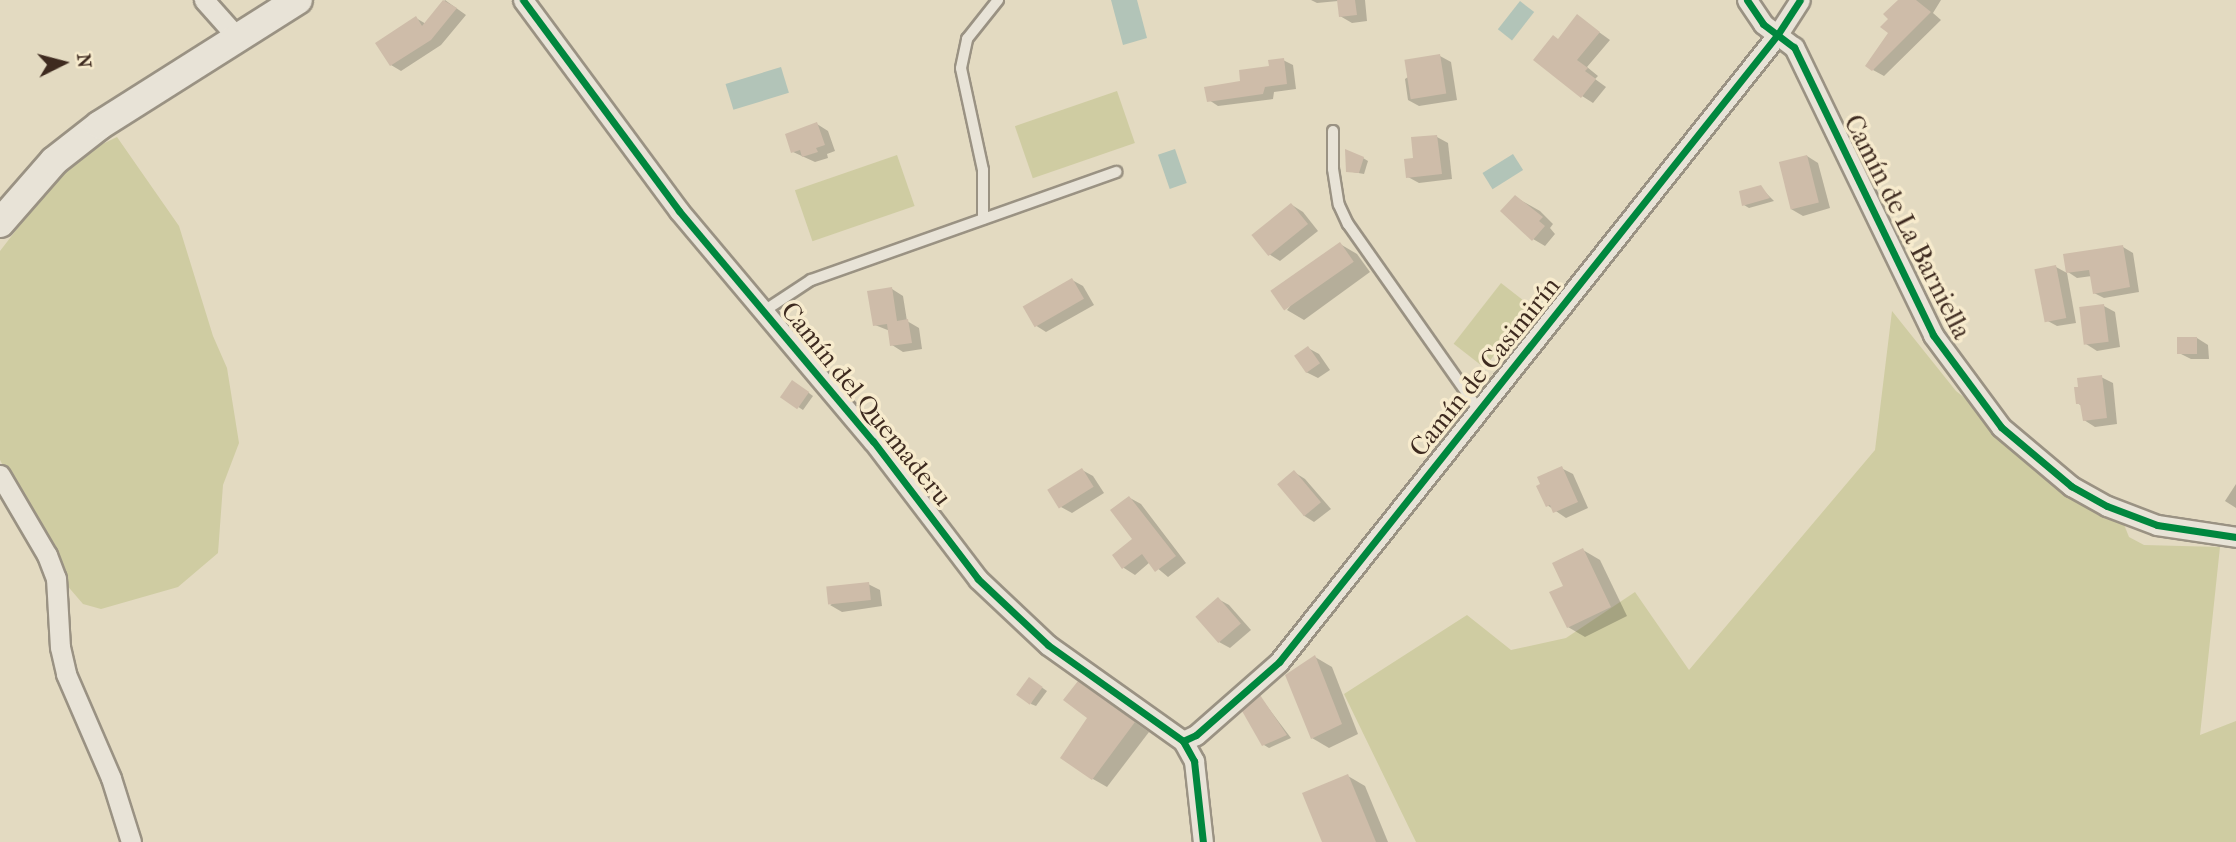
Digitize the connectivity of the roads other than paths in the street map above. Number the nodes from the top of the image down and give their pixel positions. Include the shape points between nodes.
1 (204, 0) edge
2 (298, 0) edge
3 (523, 0) edge
4 (998, 0) edge
5 (1747, 0) edge
6 (1800, 0) edge
7 (1778, 34) junction
8 (237, 37) junction
9 (1333, 131) dead end
10 (1116, 172) dead end
11 (983, 219) junction
12 (0, 223) edge
13 (764, 311) junction
14 (1478, 409) junction
15 (0, 475) edge
16 (2236, 537) edge
17 (1183, 740) junction
18 (131, 842) edge
19 (1203, 842) edge

1 - 8 street
2 - 8 street
3 - 13 street, Camín del Quemaderu via 679,211
4 - 11 lane via 967,39 961,68 984,170
5 - 7 street, Camín de La Barniella via 1763,24
6 - 7 street, Camín de Casimirín
7 - 14 street, Camín de Casimirín
7 - 16 street, Camín de La Barniella via 1794,47 1933,335 2001,427 2071,485 2107,506 2157,525
8 - 12 street via 100,125 54,161
9 - 14 lane via 1333,170 1339,205 1348,224
10 - 11 lane
11 - 13 lane via 811,280
13 - 17 street, Camín del Quemaderu via 873,441 978,579 1048,645
14 - 17 street, Camín de Casimirín via 1279,663 1196,735
15 - 18 street via 56,578 66,674 111,778
17 - 19 street via 1194,761

